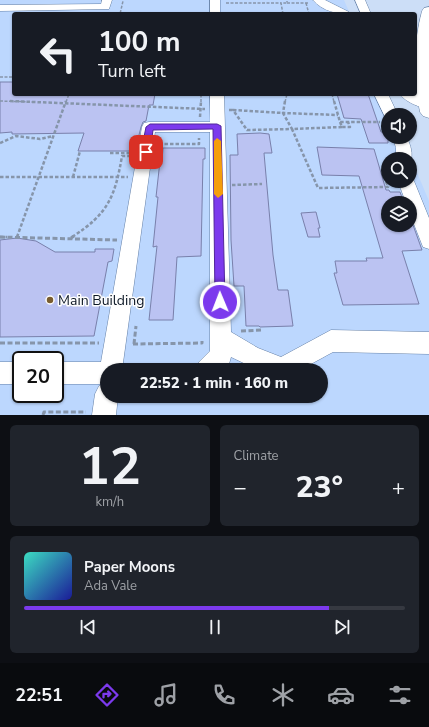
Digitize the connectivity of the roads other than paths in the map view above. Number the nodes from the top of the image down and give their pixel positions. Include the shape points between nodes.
1 (107, 0) edge
2 (215, 0) edge
3 (360, 0) edge
4 (315, 2) edge
5 (0, 8) edge
6 (429, 11) edge
7 (215, 12) edge
8 (341, 12) edge
9 (365, 12) edge
10 (422, 83) edge
11 (381, 96) edge
12 (410, 96) edge
13 (213, 102) edge
14 (384, 108) edge
15 (428, 108) edge
16 (209, 125) junction
17 (409, 188) edge
18 (429, 241) edge
19 (221, 335) junction
20 (429, 343) edge
21 (112, 363) edge
22 (214, 363) edge
23 (0, 373) edge
24 (12, 373) edge
25 (64, 373) edge
26 (100, 373) edge

1 - 5 street via 105,7
2 - 7 street
3 - 9 street
4 - 8 street
6 - 10 main road via 424,28
10 - 15 main road
11 - 14 street
12 - 15 street
13 - 16 street
16 - 19 street
16 - 21 street via 150,127
17 - 18 street
19 - 20 street via 234,347 259,361 282,368 330,341
19 - 22 street via 221,356
23 - 24 street
25 - 26 street

